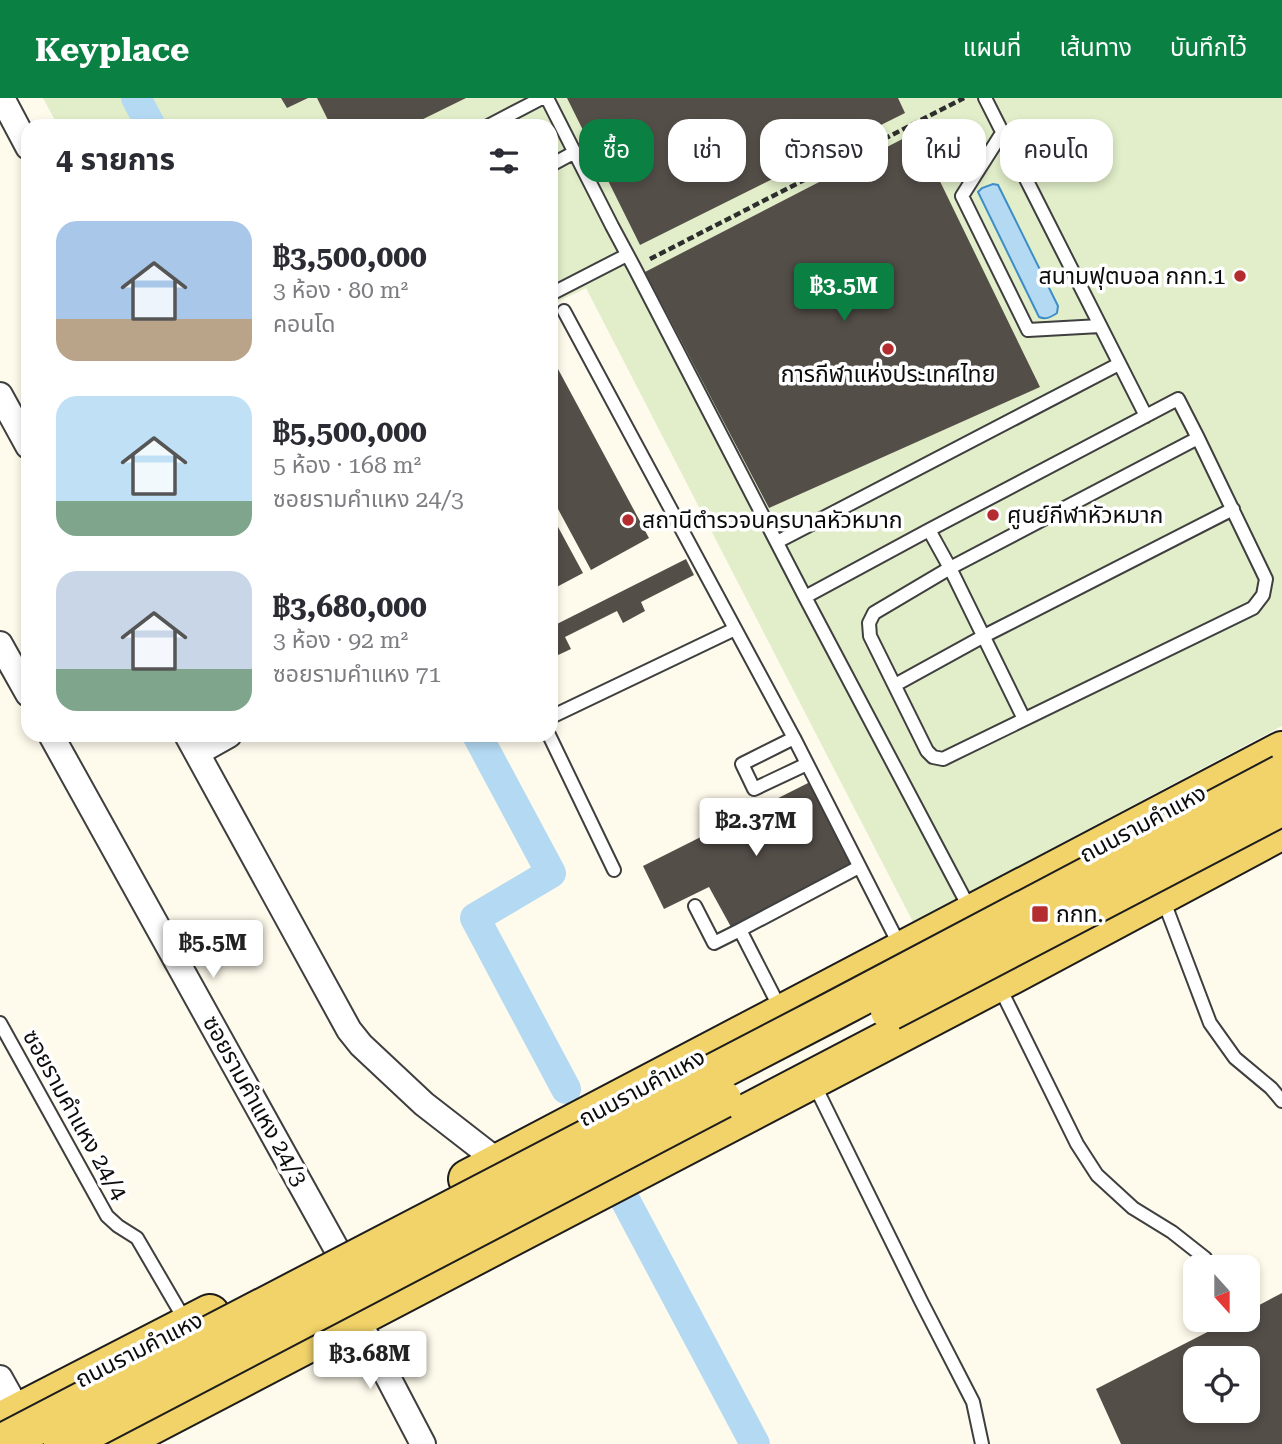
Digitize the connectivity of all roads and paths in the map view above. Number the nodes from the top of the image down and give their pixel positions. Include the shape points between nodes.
1 (2, 98) edge
2 (542, 98) edge
3 (547, 98) edge
4 (964, 98) edge
5 (985, 98) edge
6 (502, 119) edge
7 (558, 119) edge
8 (558, 119) edge
9 (1000, 129) edge
10 (21, 134) edge
11 (1000, 136) edge
12 (575, 152) junction
13 (558, 160) edge
14 (1027, 182) edge
15 (627, 255) junction
16 (634, 267) junction
17 (558, 290) edge
18 (564, 311) dead end
19 (1100, 326) junction
20 (1119, 364) junction
21 (0, 396) edge
22 (1146, 416) junction
23 (21, 434) edge
24 (1198, 438) junction
25 (1233, 509) junction
26 (929, 530) junction
27 (777, 542) junction
28 (950, 568) junction
29 (805, 597) junction
30 (735, 629) junction
31 (984, 636) junction
32 (0, 644) edge
33 (21, 682) edge
34 (895, 685) junction
35 (558, 714) edge
36 (1024, 719) junction
37 (794, 738) junction
38 (55, 742) edge
39 (552, 742) edge
40 (192, 744) edge
41 (1282, 751) edge
42 (807, 764) junction
43 (1282, 774) edge
44 (1282, 806) edge
45 (1282, 831) edge
46 (859, 867) junction
47 (614, 870) dead end
48 (1161, 896) junction
49 (695, 906) dead end
50 (973, 914) junction
51 (740, 930) junction
52 (902, 951) junction
53 (1002, 980) junction
54 (783, 1013) junction
55 (937, 1014) junction
56 (0, 1023) edge
57 (812, 1080) junction
58 (1282, 1101) edge
59 (500, 1163) junction
60 (337, 1248) junction
61 (1201, 1255) edge
62 (357, 1318) junction
63 (188, 1325) junction
64 (0, 1378) edge
65 (7, 1426) edge
66 (127, 1441) edge
67 (62, 1444) edge
68 (423, 1444) edge
69 (982, 1444) edge

1 - 10 street
2 - 6 lane
3 - 8 lane
4 - 16 path
5 - 9 lane
7 - 12 lane
11 - 19 lane via 962,196 1028,330
12 - 13 lane
12 - 15 lane
14 - 19 lane
15 - 16 lane
15 - 17 lane
16 - 27 lane
18 - 30 lane
19 - 20 lane
20 - 22 lane
20 - 27 lane
21 - 23 street
22 - 24 lane via 1178,399
22 - 26 lane
24 - 25 lane
24 - 28 lane
25 - 31 lane
25 - 36 lane via 1266,579 1253,608
26 - 28 lane
26 - 29 lane
27 - 29 lane
28 - 31 lane
28 - 34 lane via 874,612 870,636
29 - 50 lane
30 - 35 lane
30 - 37 lane
31 - 34 lane
31 - 36 lane
32 - 33 street
34 - 36 lane via 927,751 943,760
37 - 42 lane
37 - 42 lane via 742,764 754,789
38 - 60 street, ซอยรามคำแหง 24/3
39 - 47 lane
40 - 59 street via 349,1030 424,1104
41 - 50 main road, ถนนรามคำแหง
42 - 46 lane
43 - 65 main road, ถนนรามคำแหง, bridge via 833,1010
44 - 67 main road, ถนนรามคำแหง, bridge
45 - 48 main road
46 - 51 lane
46 - 52 lane
48 - 53 main road
48 - 58 lane via 1210,1023 1235,1058
49 - 51 lane via 714,943
50 - 52 main road, ถนนรามคำแหง
50 - 53 main road
51 - 54 lane
52 - 54 main road, ถนนรามคำแหง
52 - 55 main road
53 - 55 main road
53 - 61 lane via 1077,1144 1097,1175 1133,1208
54 - 59 main road, ถนนรามคำแหง
55 - 57 main road
56 - 63 lane, ซอยรามคำแหง 24/4 via 107,1216 136,1238
57 - 62 main road
57 - 69 lane via 973,1402
59 - 60 main road, ถนนรามคำแหง
60 - 63 main road, ถนนรามคำแหง
62 - 66 main road
62 - 68 street
63 - 65 main road, ถนนรามคำแหง
64 - 65 street

